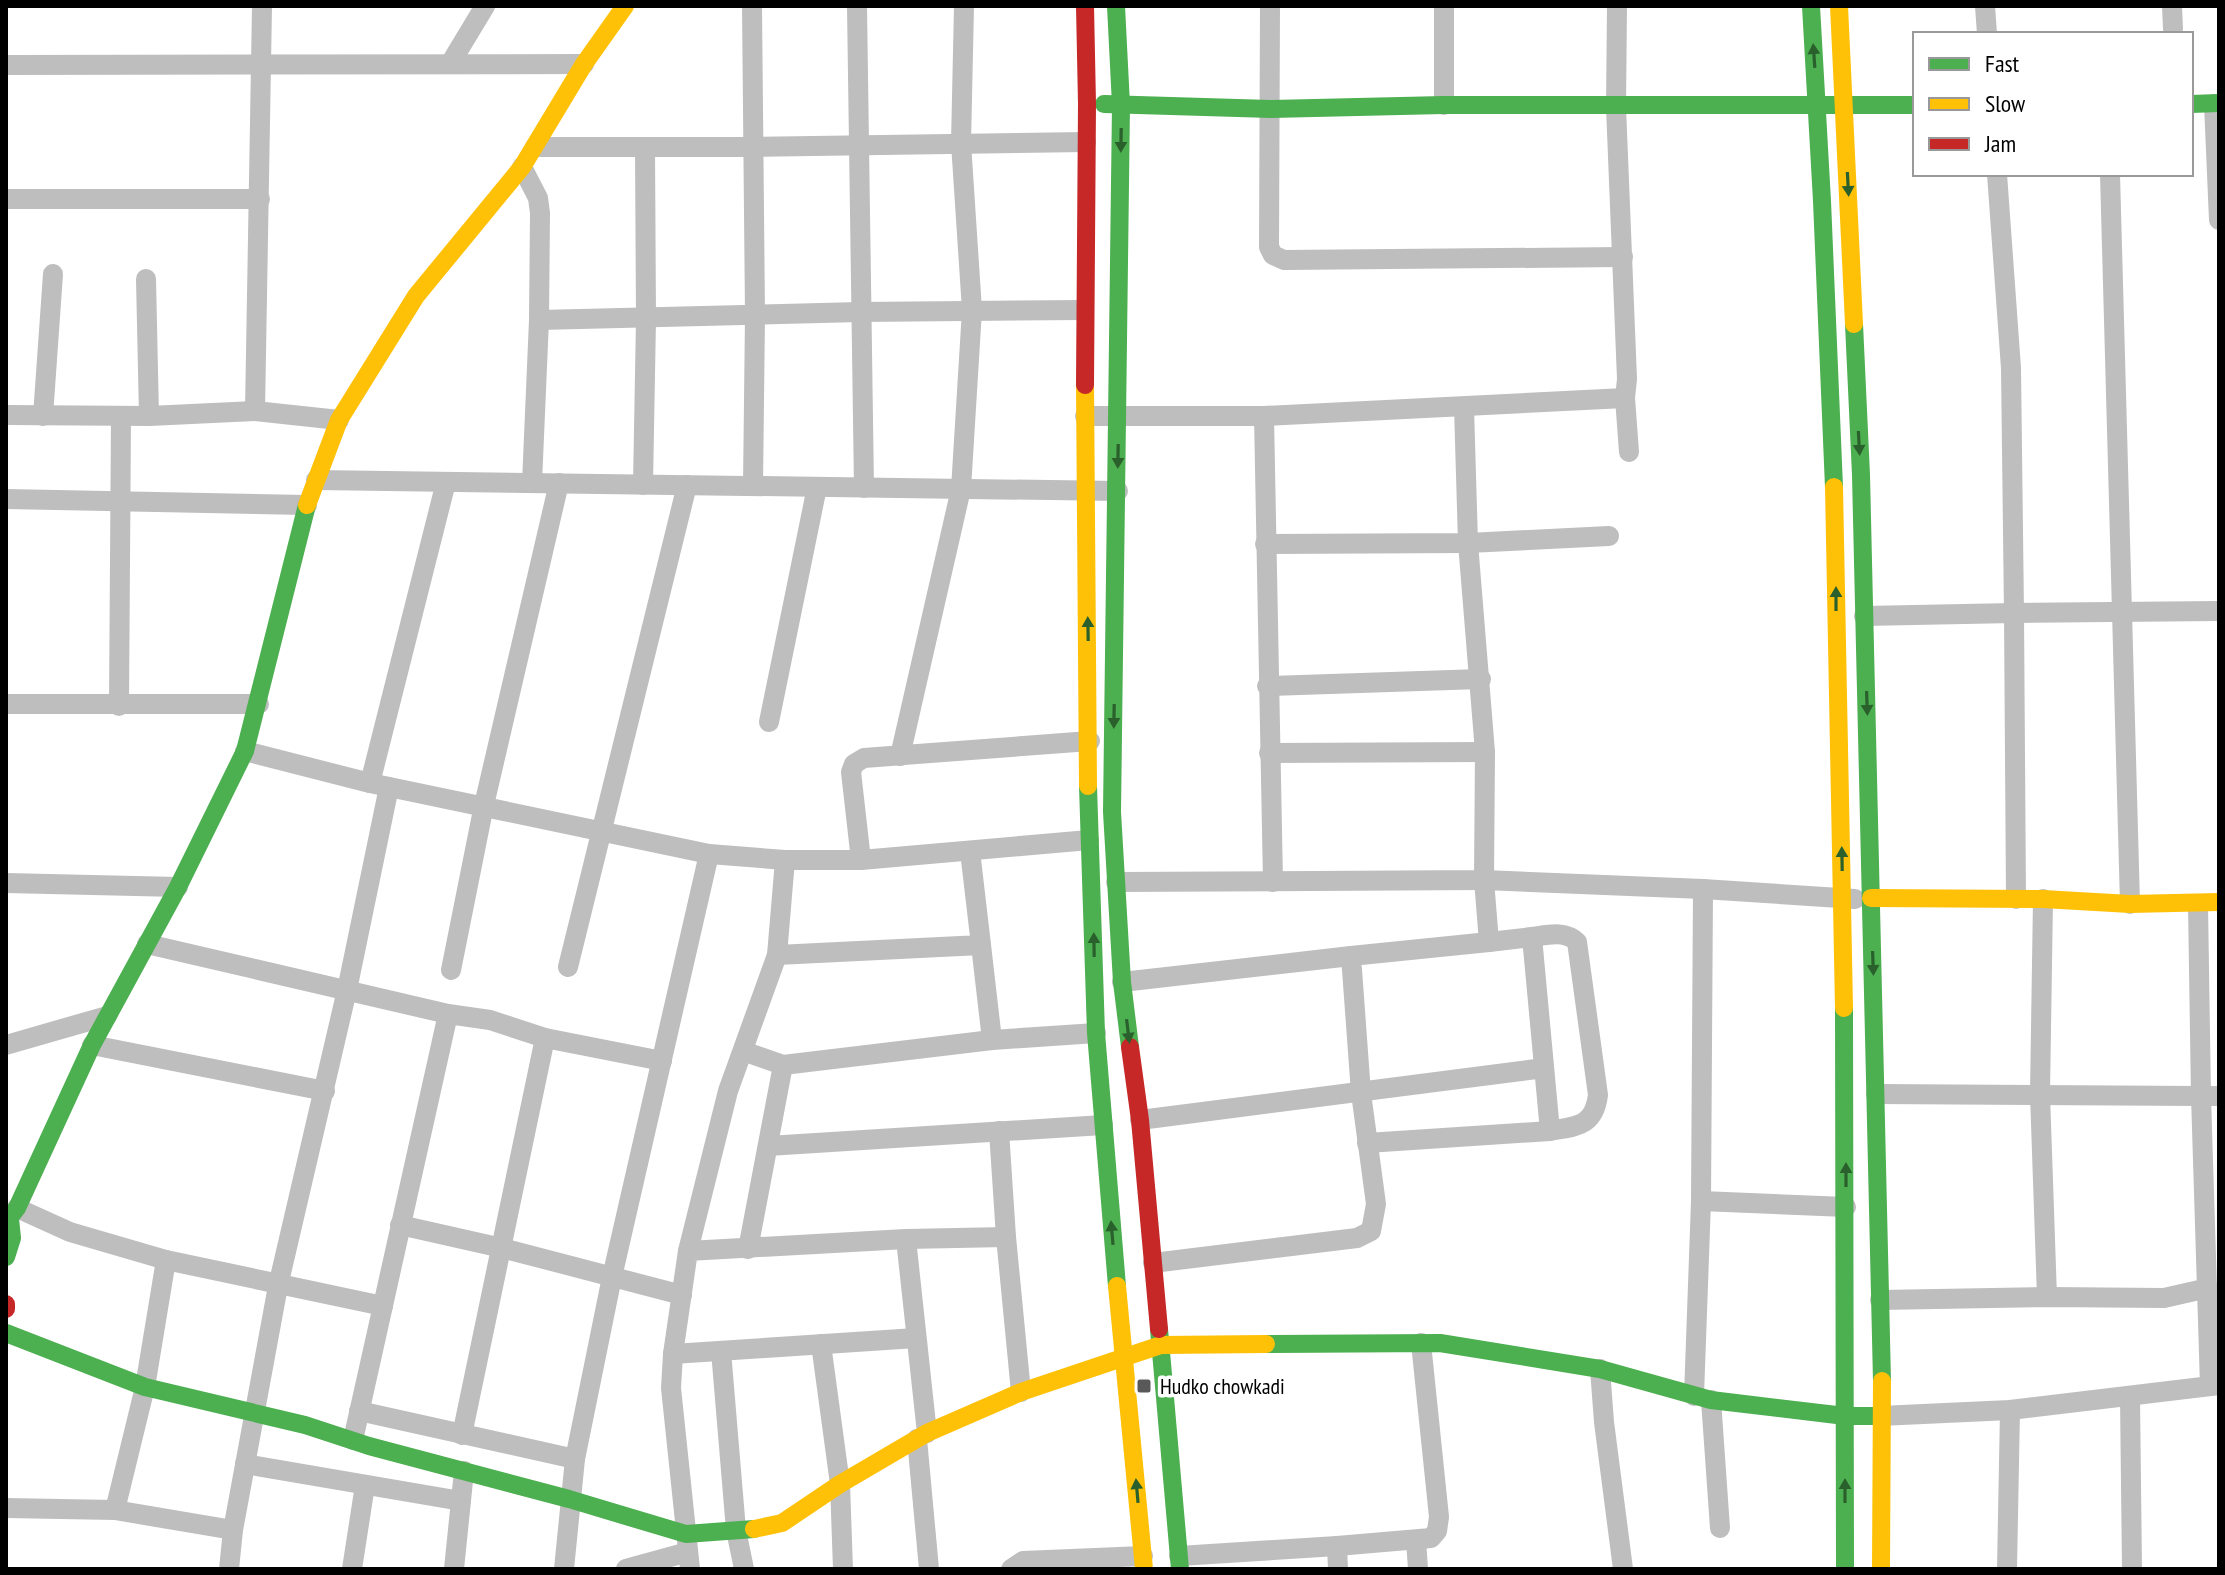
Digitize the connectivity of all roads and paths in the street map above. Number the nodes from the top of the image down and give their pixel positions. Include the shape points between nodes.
1 (262, 6) edge
2 (485, 6) edge
3 (625, 6) edge
4 (752, 6) edge
5 (857, 6) edge
6 (964, 6) edge
7 (1085, 6) edge
8 (1116, 6) edge
9 (1270, 6) edge
10 (1444, 6) edge
11 (1617, 6) edge
12 (1811, 6) edge
13 (1839, 6) edge
14 (1985, 6) edge
15 (2172, 6) edge
16 (2173, 29) dead end
17 (1987, 32) edge
18 (450, 64) junction
19 (584, 64) junction
20 (6, 65) edge
21 (262, 65) junction
22 (1087, 104) junction
23 (2193, 104) edge
24 (2216, 104) edge
25 (1121, 105) junction
26 (1444, 105) junction
27 (1913, 105) edge
28 (1818, 106) junction
29 (1844, 106) junction
30 (1616, 107) junction
31 (1271, 109) junction
32 (1086, 142) junction
33 (961, 143) junction
34 (857, 146) junction
35 (535, 147) junction
36 (752, 147) junction
37 (645, 148) junction
38 (522, 167) junction
39 (1997, 176) edge
40 (2110, 176) edge
41 (6, 199) edge
42 (260, 199) junction
43 (2219, 220) edge
44 (1623, 257) junction
45 (53, 274) dead end
46 (146, 279) dead end
47 (972, 310) junction
48 (1084, 310) junction
49 (860, 312) junction
50 (755, 315) junction
51 (646, 319) junction
52 (539, 320) junction
53 (1625, 398) junction
54 (1464, 407) junction
55 (255, 411) junction
56 (6, 415) edge
57 (43, 416) junction
58 (121, 416) junction
59 (149, 416) junction
60 (1085, 416) junction
61 (1264, 416) junction
62 (1119, 417) junction
63 (339, 420) junction
64 (1629, 452) dead end
65 (316, 480) junction
66 (446, 482) junction
67 (532, 483) junction
68 (559, 483) junction
69 (643, 485) junction
70 (687, 485) junction
71 (753, 486) junction
72 (817, 487) junction
73 (864, 488) junction
74 (961, 489) junction
75 (1086, 491) junction
76 (1118, 491) junction
77 (6, 499) edge
78 (121, 499) junction
79 (307, 505) junction
80 (1609, 536) dead end
81 (1468, 543) junction
82 (1265, 544) junction
83 (2219, 611) edge
84 (2014, 613) junction
85 (2122, 613) junction
86 (1864, 616) junction
87 (1481, 679) junction
88 (1267, 686) junction
89 (6, 704) edge
90 (259, 704) junction
91 (119, 706) junction
92 (769, 722) dead end
93 (1090, 741) junction
94 (245, 751) junction
95 (1485, 752) junction
96 (1269, 753) junction
97 (900, 756) junction
98 (379, 785) junction
99 (484, 805) junction
100 (602, 831) junction
101 (1089, 840) junction
102 (970, 851) junction
103 (709, 854) junction
104 (785, 860) junction
105 (861, 860) junction
106 (1484, 880) junction
107 (1116, 882) junction
108 (1273, 882) junction
109 (6, 883) edge
110 (178, 887) junction
111 (1703, 889) junction
112 (1871, 898) junction
113 (2016, 899) junction
114 (2043, 899) junction
115 (1843, 900) junction
116 (2219, 902) edge
117 (2130, 904) junction
118 (2198, 904) junction
119 (1532, 937) junction
120 (1489, 942) junction
121 (147, 944) junction
122 (981, 945) junction
123 (777, 955) junction
124 (1351, 956) junction
125 (568, 967) dead end
126 (451, 970) dead end
127 (1122, 982) junction
128 (347, 990) junction
129 (448, 1014) junction
130 (107, 1016) junction
131 (1096, 1033) junction
132 (545, 1038) junction
133 (992, 1040) junction
134 (6, 1045) edge
135 (92, 1045) junction
136 (743, 1051) junction
137 (662, 1061) junction
138 (783, 1065) junction
139 (1544, 1068) junction
140 (325, 1091) junction
141 (1361, 1093) junction
142 (1876, 1094) junction
143 (2040, 1094) junction
144 (2210, 1096) edge
145 (1140, 1120) junction
146 (1103, 1125) junction
147 (999, 1131) junction
148 (1550, 1131) junction
149 (1367, 1143) junction
150 (768, 1146) junction
151 (1701, 1201) junction
152 (1846, 1207) junction
153 (11, 1217) edge
154 (400, 1225) junction
155 (2212, 1231) edge
156 (1006, 1237) junction
157 (906, 1239) junction
158 (502, 1248) junction
159 (748, 1249) junction
160 (688, 1251) junction
161 (6, 1257) edge
162 (166, 1260) junction
163 (1153, 1263) junction
164 (612, 1277) junction
165 (278, 1286) junction
166 (2208, 1288) junction
167 (682, 1295) junction
168 (2047, 1297) junction
169 (1880, 1300) junction
170 (383, 1306) junction
171 (6, 1333) edge
172 (916, 1338) junction
173 (1421, 1343) junction
174 (821, 1344) junction
175 (1161, 1345) junction
176 (721, 1351) junction
177 (673, 1354) junction
178 (1124, 1356) junction
179 (1600, 1369) junction
180 (2215, 1386) edge
181 (145, 1387) junction
182 (1021, 1392) junction
183 (2130, 1397) junction
184 (1702, 1398) junction
185 (2010, 1410) junction
186 (359, 1411) junction
187 (254, 1412) junction
188 (1845, 1416) junction
189 (1880, 1416) junction
190 (462, 1435) junction
191 (922, 1436) junction
192 (353, 1440) junction
193 (575, 1459) junction
194 (245, 1464) junction
195 (464, 1471) junction
196 (840, 1484) junction
197 (365, 1485) junction
198 (569, 1499) junction
199 (461, 1501) junction
200 (6, 1508) edge
201 (115, 1510) junction
202 (1720, 1528) dead end
203 (233, 1530) junction
204 (736, 1530) junction
205 (1416, 1540) junction
206 (1337, 1546) junction
207 (688, 1552) edge
208 (1144, 1562) edge
209 (1056, 1563) edge
210 (1180, 1563) edge
211 (229, 1569) edge
212 (352, 1569) edge
213 (454, 1569) edge
214 (564, 1569) edge
215 (626, 1569) edge
216 (744, 1569) edge
217 (843, 1569) edge
218 (929, 1569) edge
219 (1011, 1569) edge
220 (1338, 1569) edge
221 (1418, 1569) edge
222 (1623, 1569) edge
223 (1845, 1569) edge
224 (1881, 1569) edge
225 (2007, 1569) edge
226 (2132, 1569) edge

1 - 21 street
2 - 18 street
3 - 19 street
4 - 36 street
5 - 34 street
6 - 33 street
7 - 22 street
8 - 25 street
9 - 31 street
10 - 26 street
11 - 30 street
28 -> 12 street
13 - 29 street
14 - 17 street
15 - 16 street
18 - 19 street
18 - 21 street
19 - 35 street
20 - 21 street
21 - 42 street
22 - 25 street
22 - 32 street
23 - 24 street
24 - 43 street
25 - 31 street
25 -> 62 street
26 - 30 street
26 - 31 street
27 - 29 street
28 - 29 street
28 - 30 street
115 -> 28 street via 1836,545
29 -> 86 street
30 - 44 street
31 - 44 street via 1269,247 1284,260
32 - 33 street
32 - 48 street
33 - 34 street
33 - 47 street
34 - 36 street
34 - 49 street
35 - 37 street
35 - 38 street
36 - 37 street
36 - 50 street
37 - 51 street
38 - 52 street via 540,213
38 - 63 street via 416,296
39 - 84 street via 2011,368
40 - 85 street
41 - 42 street
42 - 55 street
44 - 53 street
45 - 57 street
46 - 59 street
47 - 48 street
47 - 49 street
47 - 74 street
48 - 60 street
49 - 50 street
49 - 73 street
50 - 51 street
50 - 71 street
51 - 52 street
51 - 69 street
52 - 67 street
53 - 54 street
53 - 64 street
54 - 61 street
54 - 81 street
55 - 59 street
55 - 63 street
56 - 57 street
57 - 58 street
58 - 59 street
58 - 78 street
60 - 62 street
60 - 75 street
61 - 62 street
61 - 82 street
62 -> 76 street
63 - 65 street
65 - 66 street
65 - 79 street
66 - 67 street
66 - 98 street
67 - 68 street
68 - 69 street
68 - 99 street
69 - 70 street
70 - 71 street
70 - 100 street
71 - 72 street
72 - 73 street
72 - 92 street
73 - 74 street
74 - 75 street
74 - 97 street
75 - 76 street
93 -> 75 street
76 -> 107 street via 1112,812
77 - 78 street
78 - 79 street
78 - 91 street
79 - 90 street
80 - 81 street
81 - 82 street
81 - 87 street
82 - 88 street
83 - 85 street
84 - 85 street
84 - 86 street
84 - 113 street
85 - 117 street
86 -> 112 street
87 - 88 street
87 - 95 street
88 - 96 street
89 - 91 street
90 - 91 street
90 - 94 street
93 - 97 street
93 - 101 street
94 - 98 street
94 - 110 street
95 - 96 street
95 - 106 street
96 - 108 street
97 - 105 street via 864,758 854,764
98 - 99 street
98 - 128 street
99 - 100 street
99 - 126 street
100 - 103 street
100 - 125 street
101 - 102 street
131 -> 101 street
102 - 105 street
102 - 122 street
103 - 104 street
103 - 137 street
104 - 105 street
104 - 123 street
106 - 108 street
106 - 111 street
106 - 120 street
107 - 108 street
107 - 127 street
109 - 110 street
110 - 121 street
111 - 115 street
111 - 151 street
112 - 113 street
112 - 115 street
112 -> 142 street
113 - 114 street
114 - 117 street
114 - 143 street
152 -> 115 street
116 - 118 street
117 - 118 street
118 - 144 street
119 - 120 street
119 - 139 street
119 - 148 street via 1560,934 1577,942 1598,1095 1597,1108 1582,1124
120 - 124 street
121 - 128 street
121 - 130 street
122 - 123 street
122 - 133 street
123 - 136 street
124 - 127 street
124 - 141 street
127 -> 145 street
128 - 129 street
128 - 140 street
129 - 132 street via 490,1020
129 - 154 street
130 - 134 street
130 - 135 street
131 - 133 street
131 - 146 street
132 - 137 street
132 - 158 street
133 - 138 street
135 - 140 street
135 - 153 street
136 - 138 street
136 - 160 street
137 - 164 street
138 - 150 street
139 - 141 street
139 - 148 street
140 - 165 street
141 - 145 street
141 - 149 street
142 - 143 street
142 - 169 street
143 - 144 street
143 - 168 street
144 - 155 street
145 - 163 street
146 - 147 street
178 -> 146 street
147 - 150 street
147 - 156 street
148 - 149 street
149 - 163 street via 1376,1204 1371,1231 1357,1238
150 - 159 street
151 - 152 street
151 - 184 street
152 - 188 street
153 - 161 street
153 - 162 street
154 - 158 street
154 - 170 street
155 - 166 street
156 - 157 street
156 - 182 street
157 - 159 street
157 - 172 street
158 - 164 street
158 - 190 street
159 - 160 street
160 - 167 street
162 - 165 street
162 - 181 street
163 - 175 street
164 - 167 street
164 - 193 street
165 - 170 street
165 - 187 street
166 - 168 street via 2164,1298
166 - 180 street
167 - 177 street
168 - 169 street
169 - 189 street
170 - 186 street
171 - 181 street
172 - 174 street
172 - 191 street
173 - 175 street
173 - 179 street
173 - 205 street via 1439,1517 1431,1538
174 - 176 street
174 - 196 street
175 - 178 street
175 - 210 street
176 - 177 street
176 - 204 street
177 - 207 street via 671,1388
178 - 182 street
208 -> 178 street
179 - 184 street
179 - 222 street
180 - 183 street
181 - 187 street
181 - 201 street
182 - 191 street
183 - 185 street
183 - 226 street
184 - 188 street
184 - 202 street
185 - 189 street
185 - 225 street
186 - 190 street
186 - 192 street
187 - 192 street
187 - 194 street
188 - 189 street
223 -> 188 street
189 - 224 street
190 - 193 street
191 - 196 street
191 - 218 street
192 - 195 street
193 - 198 street
194 - 197 street
194 - 203 street
195 - 198 street
195 - 199 street
196 - 204 street via 782,1523
196 - 217 street
197 - 199 street
197 - 212 street
198 - 207 street
198 - 214 street
199 - 213 street
200 - 201 street
201 - 203 street
203 - 211 street
204 - 207 street
204 - 216 street
205 - 206 street
205 - 221 street
206 - 210 street
206 - 220 street
207 - 215 street
208 - 209 street
209 - 219 street via 1023,1561

